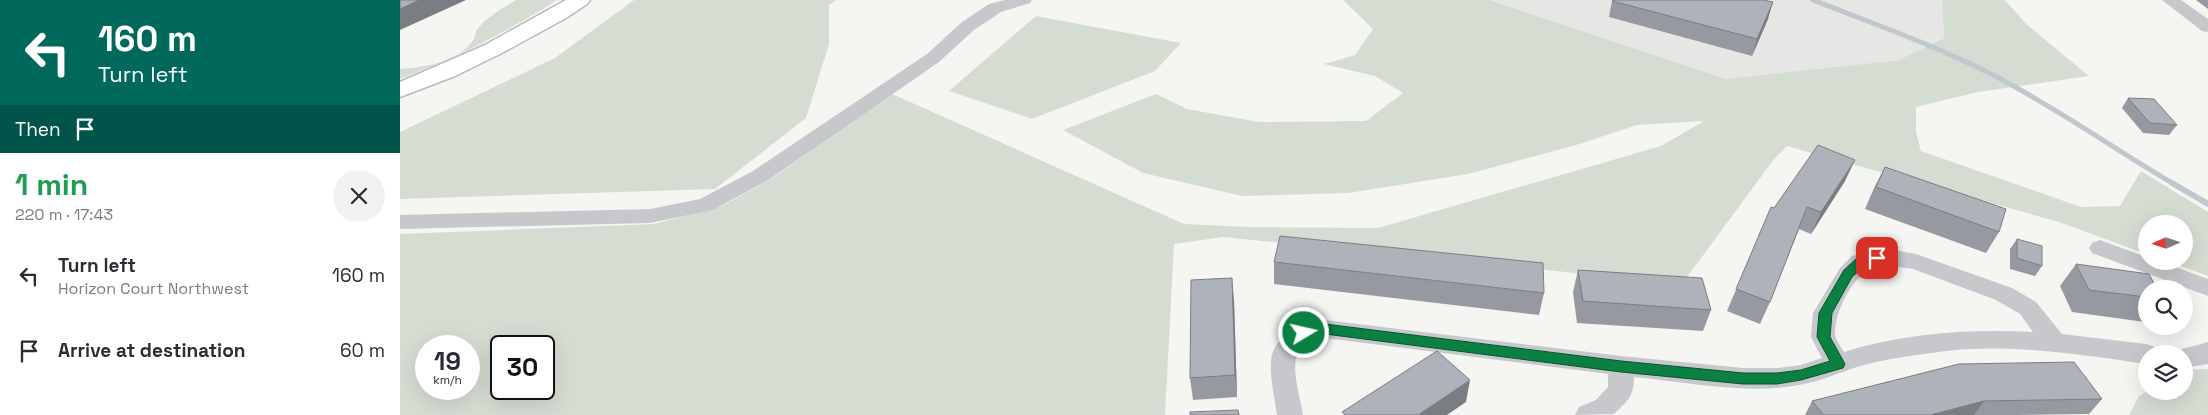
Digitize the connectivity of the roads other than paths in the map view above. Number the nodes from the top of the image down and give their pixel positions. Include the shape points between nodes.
1 (580, 0) edge
2 (1024, 0) edge
3 (2170, 0) edge
4 (2208, 27) edge
5 (400, 90) edge
6 (400, 222) edge
7 (2100, 248) dead end
8 (2208, 288) edge
9 (2055, 342) junction
10 (2208, 352) edge
11 (2138, 353) edge
12 (2193, 357) edge
13 (1838, 364) junction
14 (1621, 366) junction
15 (1290, 415) edge
16 (1588, 415) edge

1 - 5 main road via 494,50
2 - 6 street via 995,8 968,26 933,58 768,170 706,205 650,216
3 - 4 street
7 - 8 street
9 - 11 street
9 - 13 street via 1991,339 1932,344
9 - 13 street via 2028,308 2004,294 1916,262 1877,258 1860,262 1848,274 1825,313 1824,337
10 - 12 street
13 - 14 street via 1777,378 1743,378
14 - 15 street via 1325,329 1304,333 1288,344 1282,357
14 - 16 street via 1621,390 1605,408

